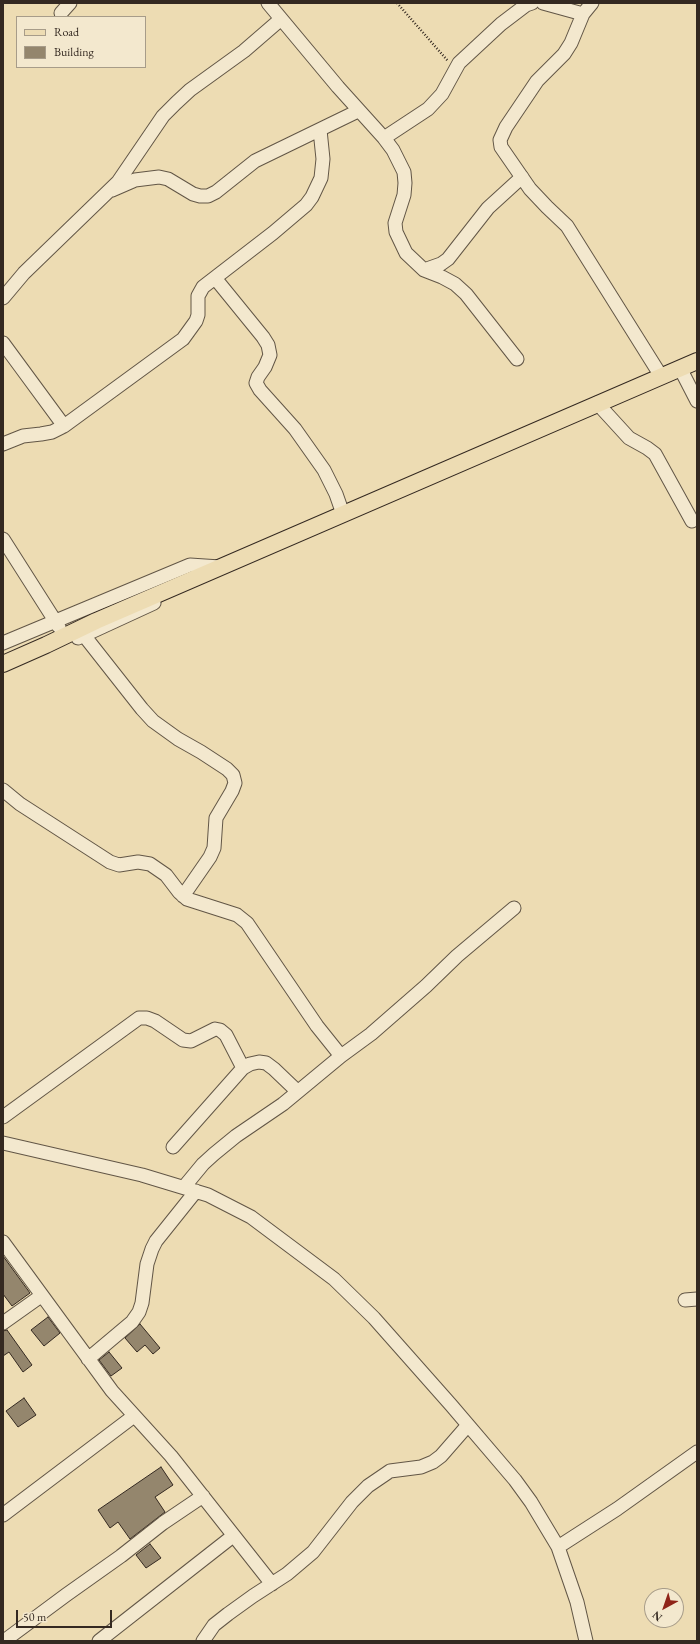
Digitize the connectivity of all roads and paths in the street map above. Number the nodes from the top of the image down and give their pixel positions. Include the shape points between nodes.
1 (268, 3) edge
2 (397, 3) edge
3 (532, 3) edge
4 (543, 3) edge
5 (592, 3) edge
6 (583, 14) junction
7 (281, 19) junction
8 (454, 69) junction
9 (358, 111) junction
10 (320, 130) junction
11 (384, 138) junction
12 (522, 177) junction
13 (106, 193) junction
14 (424, 270) junction
15 (215, 278) junction
16 (3, 298) edge
17 (3, 343) edge
18 (517, 358) dead end
19 (697, 361) edge
20 (680, 368) junction
21 (661, 376) junction
22 (697, 401) edge
23 (597, 403) junction
24 (64, 426) junction
25 (3, 444) edge
26 (343, 514) junction
27 (692, 521) dead end
28 (3, 540) edge
29 (220, 567) junction
30 (56, 621) junction
31 (81, 632) junction
32 (64, 636) junction
33 (3, 643) edge
34 (3, 664) edge
35 (3, 672) edge
36 (3, 790) edge
37 (182, 896) junction
38 (514, 908) dead end
39 (341, 1056) junction
40 (243, 1068) junction
41 (297, 1092) junction
42 (3, 1117) edge
43 (3, 1143) edge
44 (173, 1147) dead end
45 (190, 1189) junction
46 (4, 1246) edge
47 (41, 1296) junction
48 (3, 1323) edge
49 (88, 1359) junction
50 (134, 1416) junction
51 (468, 1425) junction
52 (697, 1452) edge
53 (203, 1496) junction
54 (3, 1515) edge
55 (233, 1536) junction
56 (558, 1547) junction
57 (272, 1584) junction
58 (4, 1641) edge
59 (99, 1641) edge
60 (203, 1641) edge
61 (586, 1641) edge

1 - 7 street
2 - 8 path
3 - 8 street via 501,24
4 - 6 street
5 - 6 street
6 - 12 street via 564,54 537,81 500,140 501,147
7 - 9 street
7 - 13 street via 176,103 163,116 118,182
8 - 11 street via 442,94 428,110
9 - 10 street
9 - 11 street
10 - 13 street via 256,161 208,196 193,194 168,179 159,177 135,180
10 - 15 street via 323,159 321,178 312,197 273,233
11 - 14 street via 404,172 404,195 395,223 396,232 406,253
12 - 14 street via 488,208 448,259
12 - 21 street via 546,207 567,226
13 - 16 street via 24,273
14 - 18 street via 455,284 466,294
15 - 24 street via 203,287 198,296 196,321 183,339
15 - 26 street via 264,337 270,355 256,383 295,429 324,470
17 - 24 street
19 - 20 main road
20 - 21 main road
20 - 22 street
21 - 23 main road
23 - 26 main road
23 - 27 street via 629,438 655,454
24 - 25 street via 52,432 23,436
26 - 29 main road
28 - 30 street
29 - 30 street via 190,565
29 - 31 main road
30 - 32 street
30 - 33 street
31 - 32 main road
31 - 35 street
31 - 37 street via 153,721 233,775 235,783 232,791 216,818 214,848
32 - 34 main road
36 - 37 street via 20,804 110,862 119,865 138,862 150,864 166,875
37 - 39 street via 203,905 229,911 247,923
38 - 39 street via 383,1024
39 - 41 street
40 - 41 street via 259,1062 266,1064
40 - 42 street via 226,1035 220,1030 215,1029 191,1041 183,1040 155,1021 139,1018
40 - 44 street
41 - 45 street via 214,1154 203,1164
43 - 45 street via 142,1175
45 - 49 street via 152,1249 139,1312 132,1322
45 - 51 street via 226,1203 251,1217 334,1279 374,1318
46 - 47 street
47 - 48 street
47 - 49 street
49 - 50 street
50 - 53 street
50 - 54 street
51 - 56 street via 515,1480
51 - 57 street via 433,1462 421,1467 390,1471 368,1486 352,1502 313,1552
52 - 56 street
53 - 55 street
53 - 58 street
55 - 57 street
55 - 59 street
56 - 61 street via 577,1602
57 - 60 street via 214,1625

